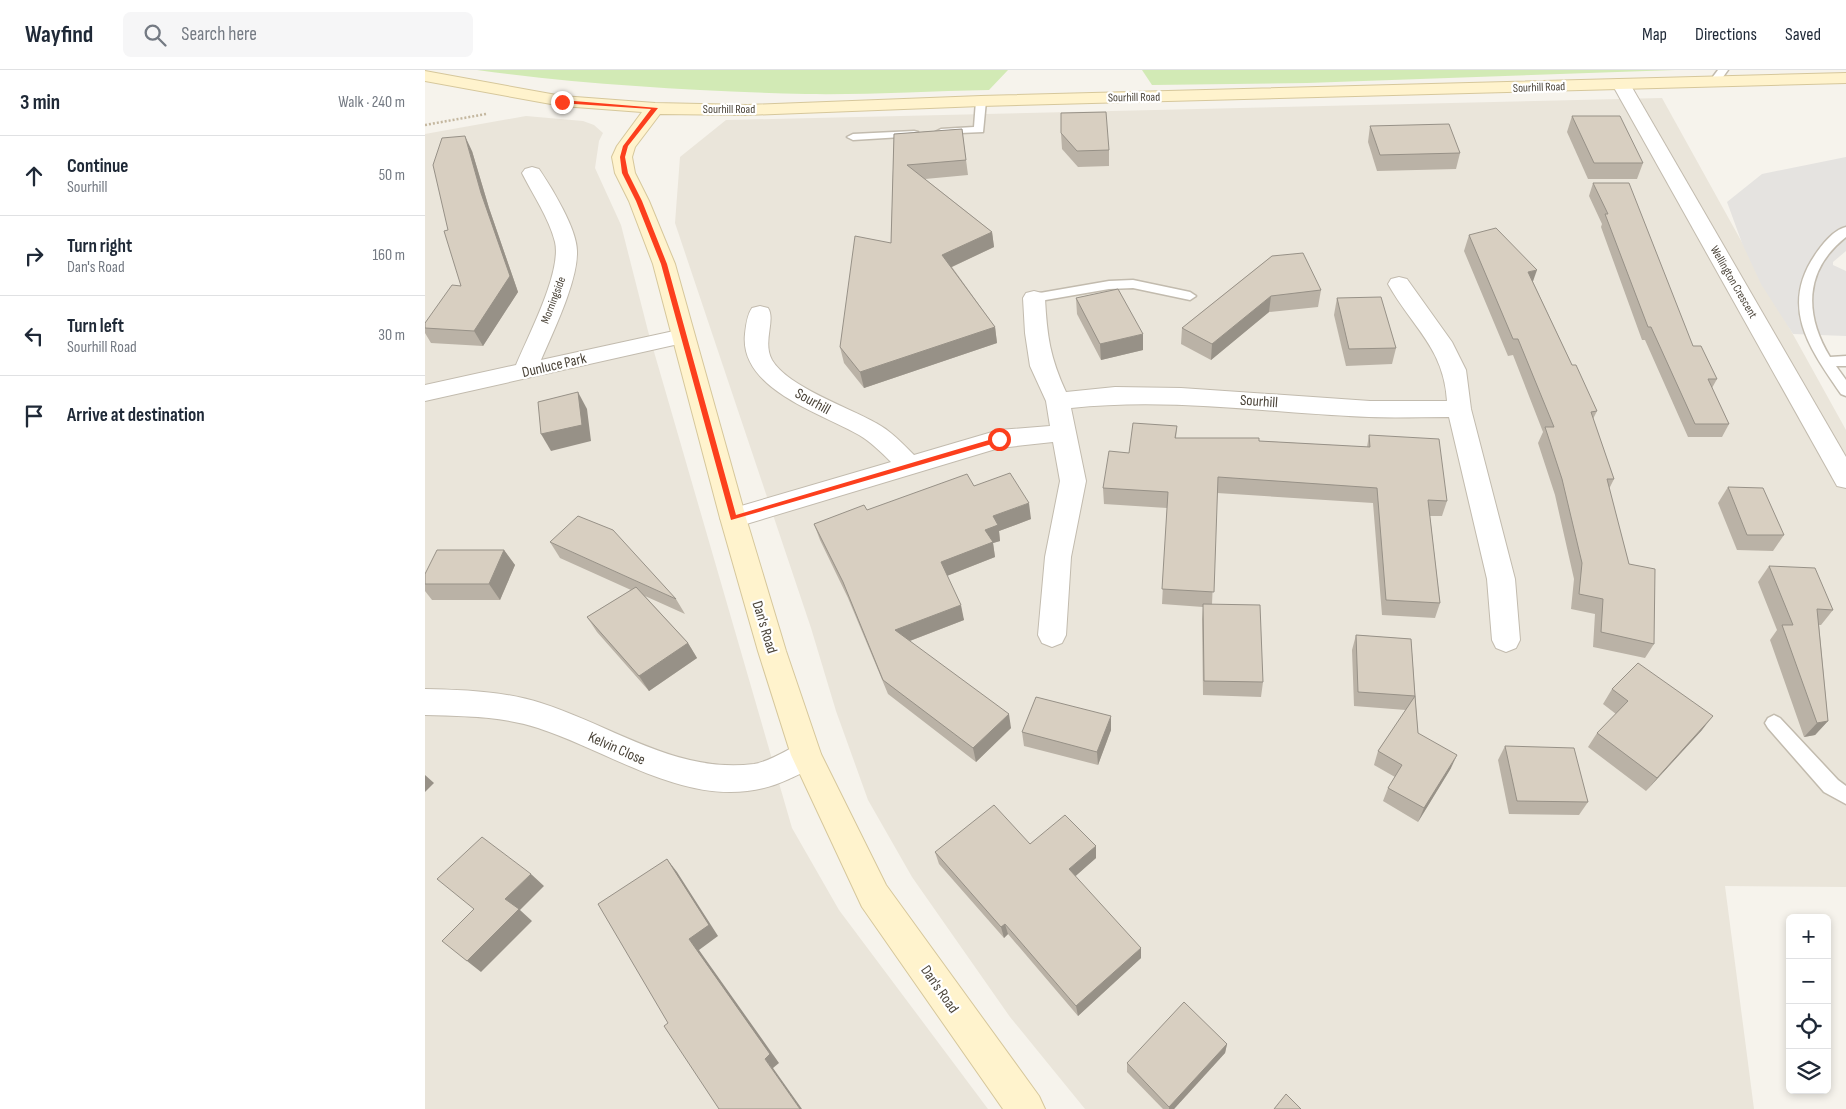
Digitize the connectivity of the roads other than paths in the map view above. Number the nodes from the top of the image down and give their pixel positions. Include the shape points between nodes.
1 (425, 76) edge
2 (1718, 76) edge
3 (1846, 78) edge
4 (1621, 84) junction
5 (981, 100) junction
6 (655, 108) junction
7 (853, 137) dead end
8 (532, 173) dead end
9 (1846, 231) edge
10 (1831, 244) junction
11 (1846, 251) edge
12 (1399, 284) dead end
13 (1190, 296) dead end
14 (1034, 298) joint
15 (760, 313) dead end
16 (683, 336) junction
17 (1846, 361) edge
18 (1827, 362) junction
19 (525, 371) junction
20 (1846, 391) edge
21 (425, 393) edge
22 (1058, 401) junction
23 (1459, 409) junction
24 (1063, 433) junction
25 (909, 465) junction
26 (1846, 480) edge
27 (733, 518) junction
28 (1052, 635) dead end
29 (1506, 640) dead end
30 (425, 702) edge
31 (1774, 723) dead end
32 (806, 755) junction
33 (1846, 796) edge
34 (1026, 1109) edge

1 - 6 street, Sourhill Road via 562,102
2 - 3 street, Sourhill Road
2 - 4 street, Sourhill Road
4 - 5 street, Sourhill Road
4 - 26 street, Wellington Crescent
5 - 6 street, Sourhill Road via 747,110
5 - 7 lane via 979,130
6 - 16 street, Dan's Road via 626,146 622,157 625,173 664,264
8 - 19 street, Morningside via 567,251 562,277
9 - 10 lane
10 - 11 lane
10 - 18 lane via 1820,254 1810,272 1805,292 1811,334
12 - 23 street via 1409,304 1443,347 1454,370
13 - 14 lane via 1133,284 1117,284
14 - 22 street via 1042,366
15 - 25 street, Sourhill via 757,353 770,372 788,387 885,440
16 - 19 street, Dunluce Park
16 - 27 street, Dan's Road
17 - 18 lane
18 - 20 lane
19 - 21 street, Dunluce Park
22 - 23 street, Sourhill via 1115,395 1181,396 1370,409
22 - 24 street
23 - 29 street via 1501,578
24 - 25 street via 999,439
24 - 28 street via 1073,481 1057,557
25 - 27 street
27 - 32 street, Dan's Road
30 - 32 street, Kelvin Close via 505,707 540,716 624,753 690,775 715,778 761,776
31 - 33 lane via 1831,786
32 - 34 street, Dan's Road via 874,896

